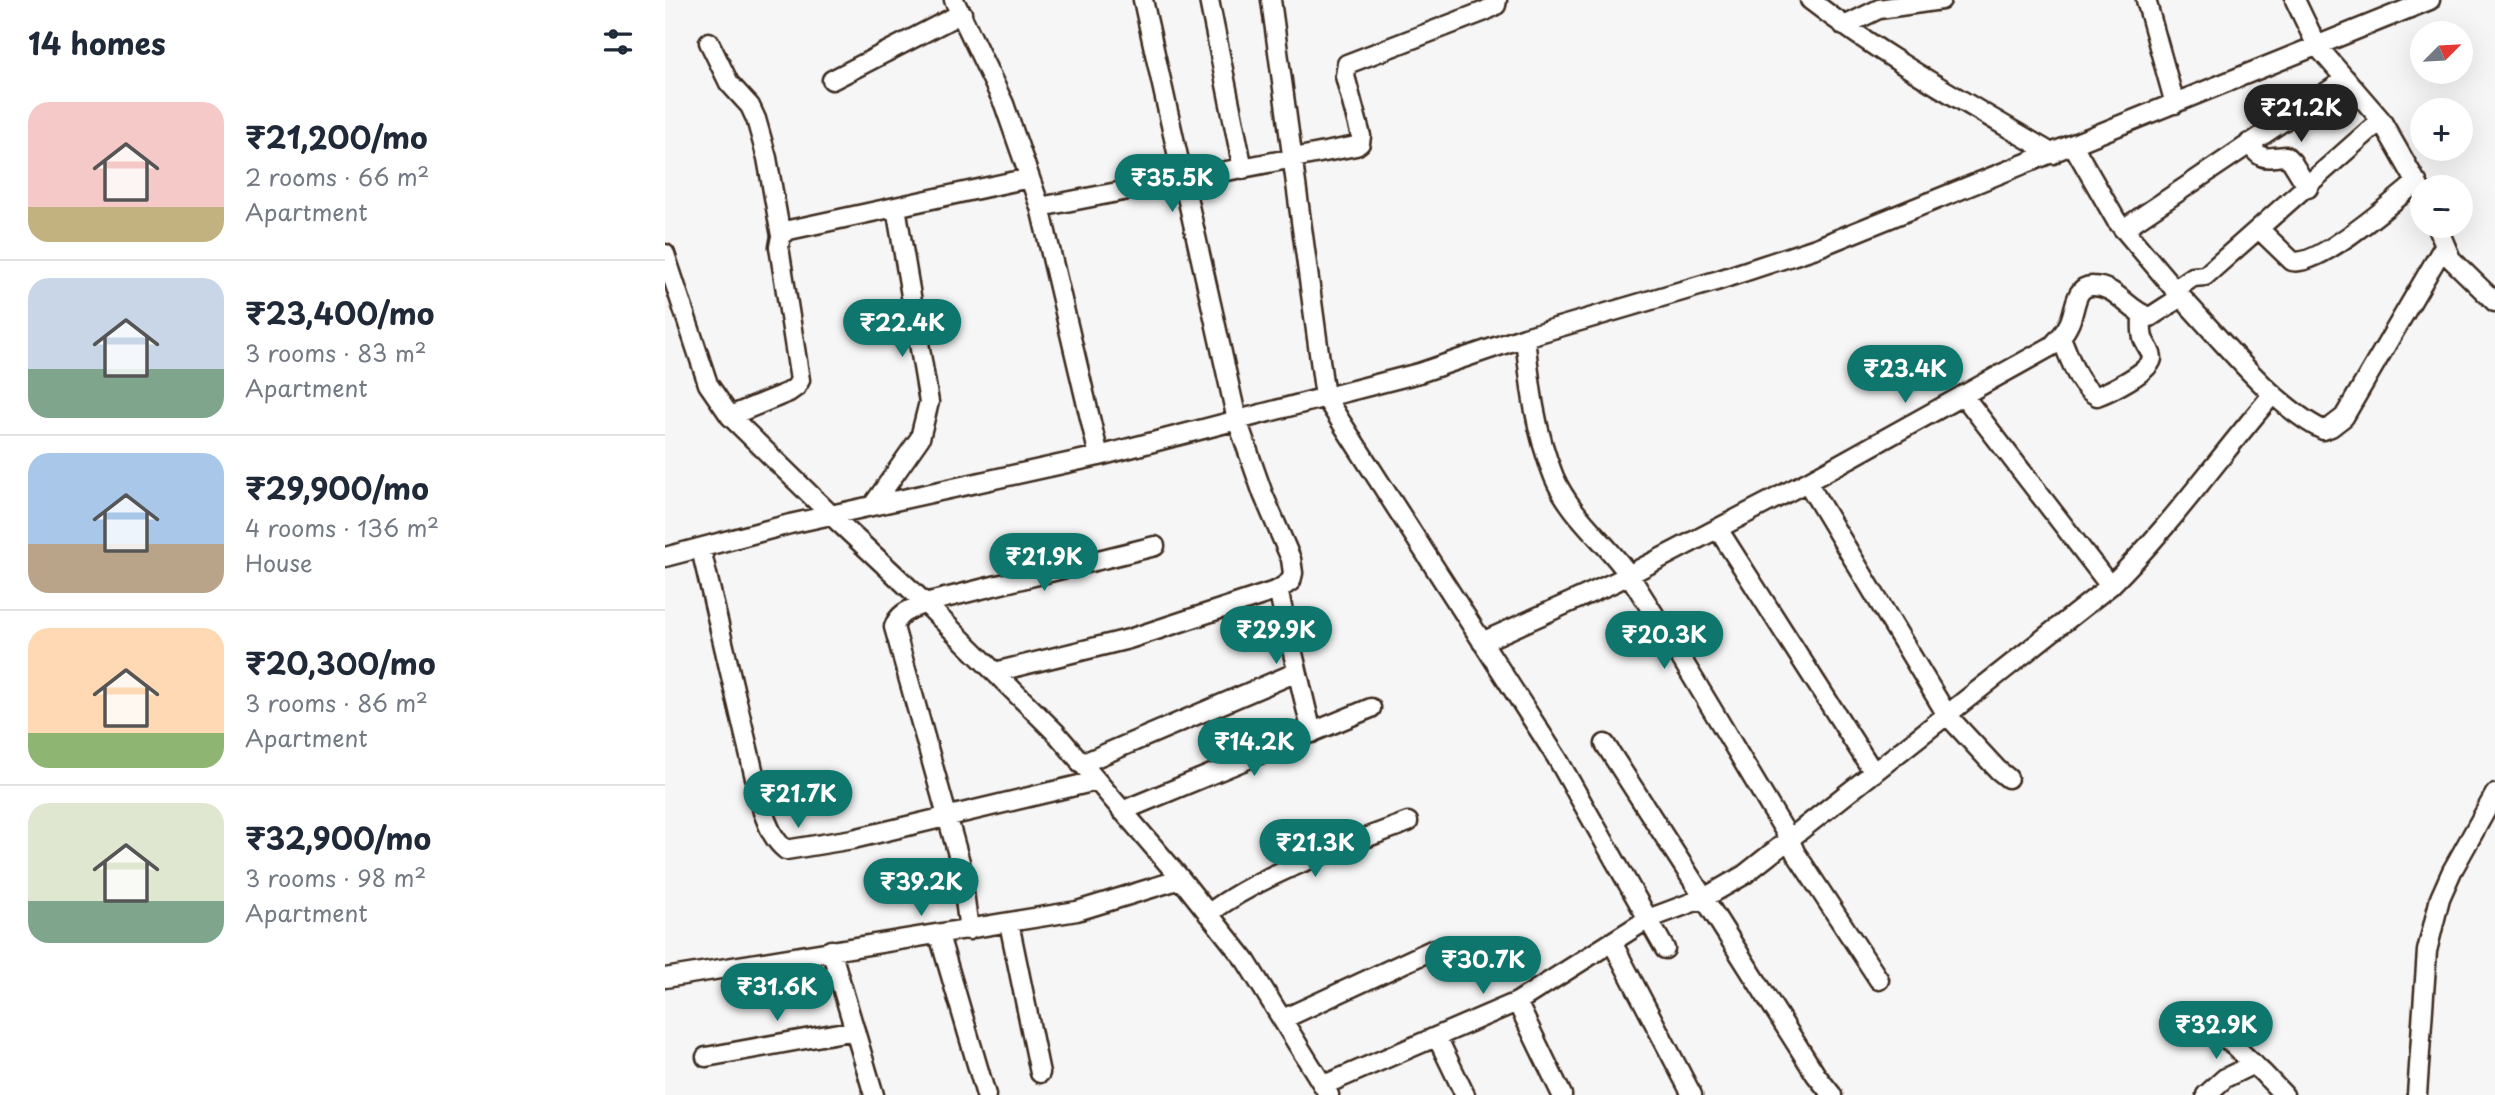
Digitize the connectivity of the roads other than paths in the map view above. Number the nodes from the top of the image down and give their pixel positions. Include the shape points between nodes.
1 (1143, 0) edge
2 (1209, 0) edge
3 (1271, 0) edge
4 (1497, 0) edge
5 (1810, 0) edge
6 (1941, 0) edge
7 (2147, 0) edge
8 (2295, 0) edge
9 (2430, 0) edge
10 (958, 7) edge
11 (1863, 7) edge
12 (1843, 26) junction
13 (709, 42) dead end
14 (2317, 46) junction
15 (2346, 79) junction
16 (832, 80) dead end
17 (2175, 104) junction
18 (2381, 120) junction
19 (2249, 143) junction
20 (2073, 145) junction
21 (2053, 154) junction
22 (1293, 159) junction
23 (1243, 169) junction
24 (2412, 175) edge
25 (1029, 178) junction
26 (1184, 180) junction
27 (2308, 188) junction
28 (2410, 193) edge
29 (896, 207) junction
30 (1040, 207) junction
31 (2123, 229) junction
32 (2260, 230) junction
33 (781, 236) junction
34 (2443, 238) edge
35 (665, 254) edge
36 (2452, 258) junction
37 (2177, 293) junction
38 (2495, 302) edge
39 (2142, 315) junction
40 (1525, 337) junction
41 (2061, 338) junction
42 (2273, 394) junction
43 (1963, 395) junction
44 (1325, 397) junction
45 (730, 416) junction
46 (1237, 420) junction
47 (1099, 456) junction
48 (1807, 482) junction
49 (873, 505) junction
50 (831, 515) junction
51 (1718, 529) junction
52 (1155, 546) dead end
53 (701, 549) junction
54 (665, 557) edge
55 (1629, 575) junction
56 (2110, 586) junction
57 (1278, 590) junction
58 (925, 603) junction
59 (1482, 642) junction
60 (1297, 672) junction
61 (995, 673) junction
62 (1371, 708) dead end
63 (1947, 715) junction
64 (1313, 733) junction
65 (1605, 744) dead end
66 (1081, 764) junction
67 (1874, 773) junction
68 (2008, 778) dead end
69 (1096, 781) junction
70 (2495, 794) edge
71 (1122, 811) junction
72 (948, 817) junction
73 (1408, 822) dead end
74 (1789, 840) junction
75 (1181, 879) junction
76 (1704, 898) junction
77 (1208, 914) junction
78 (1648, 919) junction
79 (1009, 923) junction
80 (969, 930) junction
81 (939, 935) junction
82 (1612, 942) junction
83 (1665, 949) dead end
84 (831, 950) junction
85 (1432, 950) dead end
86 (665, 978) edge
87 (1879, 980) dead end
88 (1517, 1002) junction
89 (2204, 1018) dead end
90 (1283, 1019) junction
91 (855, 1030) junction
92 (1437, 1037) junction
93 (706, 1057) dead end
94 (2254, 1064) junction
95 (1039, 1073) dead end
96 (1327, 1090) edge
97 (874, 1095) edge
98 (986, 1095) edge
99 (1465, 1095) edge
100 (1562, 1095) edge
101 (1692, 1095) edge
102 (1832, 1095) edge
103 (2206, 1095) edge
104 (2284, 1095) edge
105 (2417, 1095) edge

1 - 26 street
2 - 23 street
3 - 22 street
4 - 22 street via 1485,11 1347,64 1360,143
5 - 12 street
6 - 11 street
7 - 17 street
8 - 14 street
9 - 14 street
10 - 16 street
10 - 25 street via 1004,104
11 - 12 street
12 - 21 street
13 - 33 street via 729,83 756,119
14 - 15 street
14 - 17 street
15 - 18 street
15 - 19 street
17 - 20 street
18 - 24 street
18 - 27 street
19 - 27 street via 2263,158 2286,156
19 - 31 street
20 - 21 street
20 - 31 street
21 - 40 street via 1816,248
22 - 23 street
22 - 44 street
23 - 26 street
25 - 29 street
25 - 30 street
26 - 30 street
26 - 46 street
27 - 32 street
28 - 32 street via 2298,263
29 - 33 street via 789,230
29 - 49 street via 929,402 920,438
30 - 47 street
31 - 37 street
32 - 37 street via 2206,276 2193,276
33 - 45 street via 800,380 789,392
34 - 36 street
35 - 45 street via 708,384
36 - 38 street
36 - 42 street via 2344,417 2331,427 2323,430 2307,422
37 - 39 street via 2159,313
37 - 42 street
39 - 41 street via 2114,293 2088,285 2081,290
39 - 41 street via 2151,363 2097,396 2082,383
40 - 44 street via 1419,373
40 - 55 street via 1533,408 1555,480
41 - 43 street
42 - 56 street via 2145,552
43 - 48 street
43 - 56 street
44 - 46 street
44 - 59 street
45 - 50 street
46 - 47 street
46 - 57 street via 1291,559 1291,581
47 - 49 street
48 - 51 street
48 - 63 street
49 - 50 street
50 - 53 street
50 - 58 street
51 - 55 street
51 - 67 street
52 - 58 street
53 - 54 street
53 - 72 street via 762,812 778,844 795,850
55 - 59 street
55 - 74 street
56 - 63 street
57 - 60 street
57 - 61 street via 1129,639
58 - 61 street
58 - 72 street via 903,613 894,627
59 - 78 street via 1557,758
60 - 64 street
60 - 66 street
61 - 66 street
62 - 64 street
63 - 67 street
63 - 68 street
64 - 71 street
65 - 76 street
66 - 69 street
67 - 74 street
69 - 71 street
69 - 72 street
70 - 105 street via 2440,898 2427,951
71 - 75 street
72 - 80 street via 960,862
73 - 77 street via 1323,854 1231,897
74 - 76 street via 1744,876
74 - 87 street
75 - 77 street
75 - 79 street via 1077,911
76 - 78 street
76 - 102 street
77 - 90 street via 1246,961
78 - 82 street
78 - 83 street
79 - 80 street
79 - 95 street
80 - 81 street
81 - 84 street
81 - 98 street
82 - 88 street
82 - 101 street
84 - 86 street
84 - 91 street
85 - 90 street
88 - 92 street
88 - 100 street
89 - 94 street
90 - 96 street
91 - 93 street
91 - 97 street
92 - 96 street
92 - 99 street
94 - 103 street via 2225,1078
94 - 104 street

